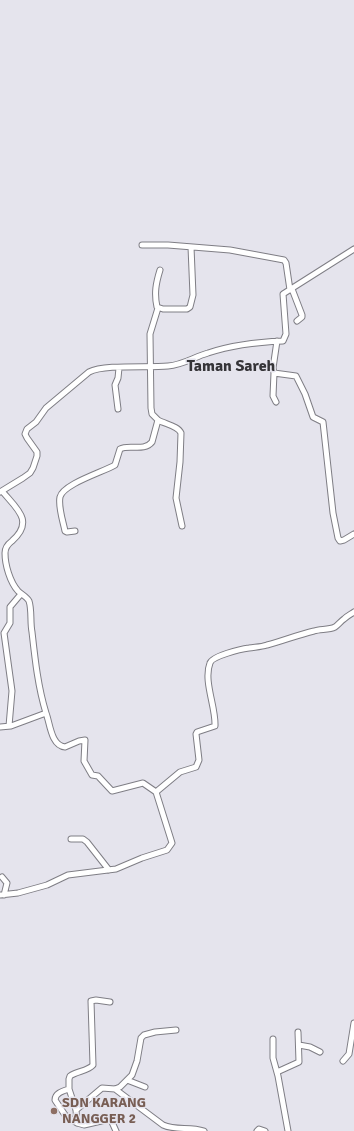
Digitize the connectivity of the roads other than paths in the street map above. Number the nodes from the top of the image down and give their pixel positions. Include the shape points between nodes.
1 (142, 245) dead end
2 (191, 247) junction
3 (354, 249) edge
4 (160, 270) dead end
5 (291, 290) junction
6 (158, 308) junction
7 (297, 321) dead end
8 (277, 341) junction
9 (150, 367) junction
10 (119, 368) junction
11 (274, 374) junction
12 (276, 402) dead end
13 (118, 409) dead end
14 (158, 420) junction
15 (1, 491) edge
16 (182, 526) dead end
17 (75, 531) dead end
18 (354, 534) edge
19 (21, 594) junction
20 (354, 612) edge
21 (46, 713) junction
22 (9, 726) junction
23 (0, 727) edge
24 (156, 792) junction
25 (71, 839) dead end
26 (109, 870) junction
27 (2, 877) dead end
28 (2, 895) edge
29 (110, 1002) dead end
30 (354, 1023) edge
31 (176, 1030) dead end
32 (298, 1032) dead end
33 (273, 1039) dead end
34 (299, 1045) junction
35 (320, 1052) dead end
36 (343, 1060) dead end
37 (277, 1072) junction
38 (127, 1080) junction
39 (145, 1087) dead end
40 (69, 1089) junction
41 (116, 1089) junction
42 (76, 1110) junction
43 (77, 1123) junction
44 (116, 1131) edge
45 (204, 1131) edge
46 (257, 1131) edge
47 (265, 1131) edge
48 (288, 1131) edge

1 - 2 street
2 - 5 street via 230,250 284,260
2 - 6 street via 190,307 182,310
3 - 5 street
4 - 6 street via 155,286
5 - 7 street via 302,315
5 - 8 street via 282,296 286,336 283,341
6 - 9 street via 150,334
8 - 9 street via 227,347 182,364
8 - 11 street
9 - 10 street
9 - 14 street via 152,413
10 - 13 street via 115,385
10 - 15 street via 89,372 43,412 26,432 27,438 37,452 30,474
11 - 12 street via 273,396
11 - 18 street via 296,376 314,417 323,422 338,538 340,541 344,540
14 - 16 street via 181,433 176,498
14 - 17 street via 149,445 120,449 115,465 75,483 60,495 65,531
15 - 19 street via 19,512 24,523 20,534 9,543 5,554 11,580
19 - 21 street via 29,601 37,675
19 - 22 street via 10,606 10,623 4,632 12,692
20 - 24 street via 335,627 247,648 211,660 208,679 215,726 196,734 199,760 196,768 180,772
21 - 22 street
21 - 24 street via 58,745 65,747 85,740 84,758 87,767 112,792 143,783
22 - 23 street
24 - 26 street via 171,845 167,850
25 - 26 street via 82,839 86,842
26 - 28 street via 68,875 47,885
27 - 28 street via 7,883
29 - 40 street via 91,1002 93,1065 70,1076
30 - 36 street via 349,1054
31 - 38 street via 144,1035 141,1038 134,1072
32 - 34 street
33 - 37 street via 272,1054
34 - 35 street
34 - 37 street via 298,1064
37 - 48 street
38 - 39 street
38 - 41 street
40 - 42 street
40 - 43 street via 56,1095 55,1100 65,1115
41 - 42 street via 102,1088
41 - 45 street via 163,1125
42 - 43 street
43 - 44 street via 93,1124 110,1119
46 - 47 street

